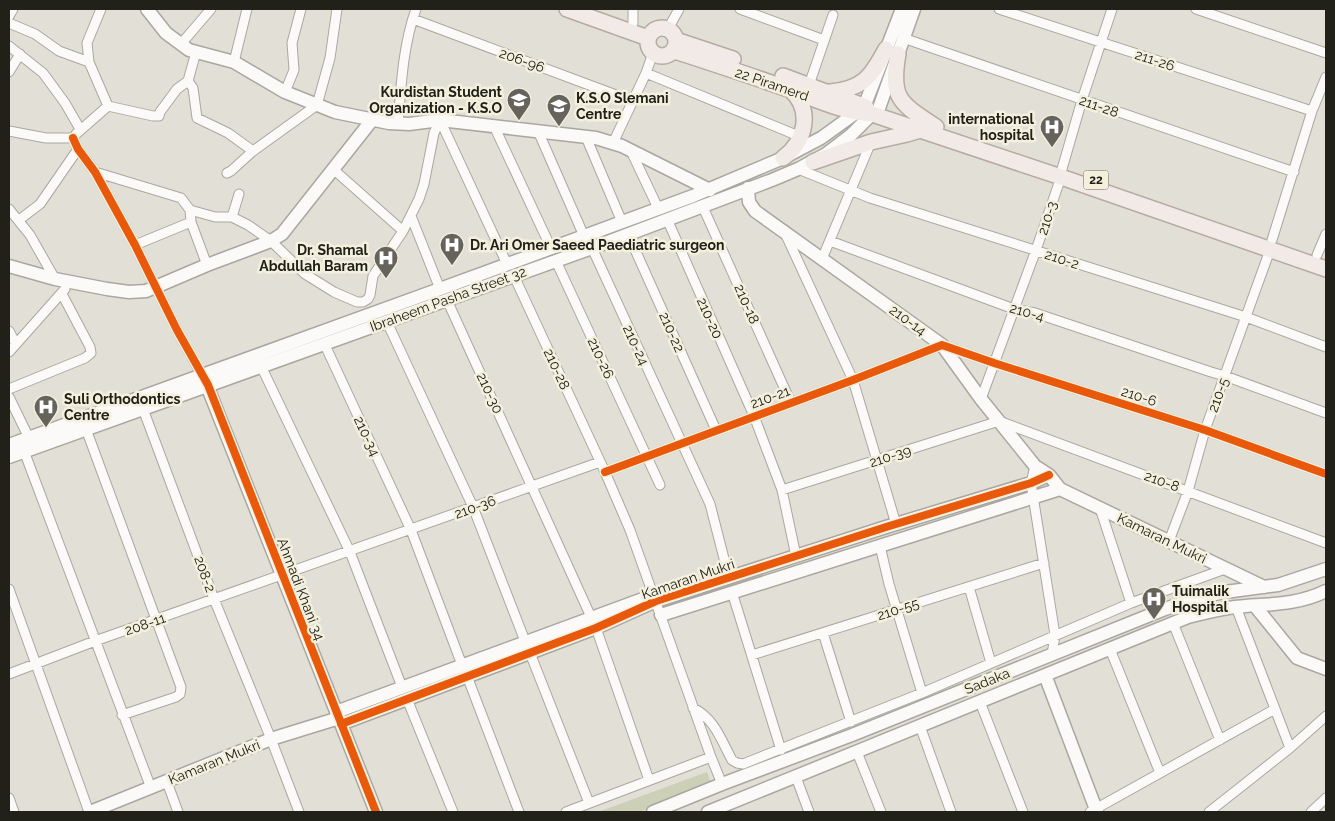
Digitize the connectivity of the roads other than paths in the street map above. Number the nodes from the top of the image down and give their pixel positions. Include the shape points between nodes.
1 (13, 9) edge
2 (101, 9) edge
3 (147, 9) edge
4 (211, 9) edge
5 (246, 9) edge
6 (301, 9) edge
7 (337, 9) edge
8 (416, 9) edge
9 (568, 9) edge
10 (589, 9) edge
11 (679, 9) edge
12 (740, 9) edge
13 (902, 9) edge
14 (914, 9) edge
15 (999, 9) edge
16 (1112, 9) edge
17 (1196, 9) edge
18 (832, 15) dead end
19 (9, 16) edge
20 (633, 16) edge
21 (412, 19) junction
22 (9, 23) edge
23 (665, 37) junction
24 (903, 38) junction
25 (824, 40) junction
26 (1101, 42) junction
27 (181, 44) junction
28 (9, 46) edge
29 (892, 51) junction
30 (196, 52) junction
31 (653, 53) joint
32 (1326, 53) edge
33 (20, 54) junction
34 (89, 62) junction
35 (234, 62) junction
36 (9, 72) edge
37 (646, 73) junction
38 (1326, 77) edge
39 (188, 81) junction
40 (808, 85) junction
41 (790, 89) junction
42 (285, 92) junction
43 (829, 92) junction
44 (1082, 100) junction
45 (632, 101) junction
46 (317, 105) junction
47 (108, 106) junction
48 (867, 111) junction
49 (1312, 111) junction
50 (372, 120) junction
51 (440, 120) junction
52 (398, 124) junction
53 (494, 126) junction
54 (936, 126) junction
55 (9, 130) edge
56 (80, 130) junction
57 (920, 130) junction
58 (538, 131) junction
59 (586, 137) junction
60 (73, 138) junction
61 (801, 138) junction
62 (871, 142) junction
63 (613, 143) junction
64 (78, 150) junction
65 (253, 151) junction
66 (630, 151) junction
67 (783, 158) junction
68 (813, 162) junction
69 (333, 169) junction
70 (798, 169) junction
71 (95, 172) junction
72 (1294, 172) junction
73 (227, 173) dead end
74 (1062, 173) junction
75 (748, 188) junction
76 (710, 190) junction
77 (851, 191) junction
78 (239, 194) dead end
79 (702, 205) junction
80 (658, 208) junction
81 (9, 209) edge
82 (190, 210) junction
83 (411, 216) junction
84 (232, 217) junction
85 (667, 219) junction
86 (19, 220) junction
87 (191, 222) junction
88 (622, 222) junction
89 (404, 231) junction
90 (784, 231) junction
91 (628, 234) junction
92 (1326, 234) edge
93 (584, 236) junction
94 (271, 241) junction
95 (830, 241) junction
96 (135, 245) junction
97 (1271, 245) junction
98 (551, 248) junction
99 (592, 248) junction
100 (1036, 250) junction
101 (1321, 257) edge
102 (822, 259) junction
103 (556, 261) junction
104 (507, 264) junction
105 (206, 265) junction
106 (9, 266) edge
107 (1326, 269) edge
108 (514, 276) junction
109 (55, 279) junction
110 (70, 281) junction
111 (155, 287) junction
112 (62, 294) junction
113 (444, 295) junction
114 (1014, 309) junction
115 (1246, 317) junction
116 (387, 322) junction
117 (9, 331) edge
118 (324, 343) junction
119 (16, 344) junction
120 (942, 345) junction
121 (1326, 348) edge
122 (9, 352) edge
123 (994, 363) junction
124 (261, 366) junction
125 (1226, 376) junction
126 (205, 380) junction
127 (853, 380) junction
128 (9, 389) edge
129 (9, 397) edge
130 (981, 399) junction
131 (791, 403) junction
132 (143, 408) junction
133 (1326, 413) edge
134 (754, 416) junction
135 (999, 420) junction
136 (86, 429) junction
137 (716, 430) junction
138 (1205, 430) junction
139 (29, 438) junction
140 (681, 443) junction
141 (9, 445) edge
142 (24, 451) junction
143 (646, 456) junction
144 (9, 457) edge
145 (876, 460) junction
146 (600, 462) junction
147 (1035, 466) junction
148 (605, 472) junction
149 (1326, 474) edge
150 (1049, 475) junction
151 (1031, 484) junction
152 (660, 485) dead end
153 (532, 486) junction
154 (1060, 489) junction
155 (782, 490) junction
156 (1188, 491) junction
157 (1032, 497) junction
158 (473, 507) junction
159 (1100, 508) junction
160 (891, 526) junction
161 (411, 530) junction
162 (1169, 541) junction
163 (1326, 543) edge
164 (885, 544) junction
165 (350, 552) junction
166 (796, 556) junction
167 (1044, 563) junction
168 (1225, 569) junction
169 (1326, 569) edge
170 (282, 575) junction
171 (729, 578) junction
172 (1303, 578) junction
173 (968, 587) junction
174 (1264, 587) junction
175 (9, 589) edge
176 (732, 592) junction
177 (1324, 595) edge
178 (655, 598) junction
179 (214, 600) junction
180 (1131, 602) junction
181 (1255, 606) junction
182 (1236, 607) junction
183 (897, 610) junction
184 (661, 615) junction
185 (157, 620) junction
186 (594, 623) junction
187 (1173, 623) junction
188 (823, 633) junction
189 (1055, 635) junction
190 (95, 641) junction
191 (528, 647) junction
192 (1110, 649) junction
193 (752, 655) junction
194 (1052, 655) junction
195 (502, 656) junction
196 (991, 663) junction
197 (36, 664) junction
198 (462, 665) junction
199 (1326, 669) edge
200 (9, 674) edge
201 (1045, 675) junction
202 (467, 676) junction
203 (404, 693) junction
204 (922, 693) junction
205 (980, 702) junction
206 (693, 708) junction
207 (1275, 709) junction
208 (122, 715) junction
209 (339, 718) junction
210 (1323, 719) edge
211 (851, 722) junction
212 (920, 726) junction
213 (1326, 729) edge
214 (272, 739) junction
215 (1220, 740) junction
216 (822, 746) junction
217 (1290, 748) junction
218 (781, 750) junction
219 (857, 752) junction
220 (711, 757) junction
221 (829, 763) junction
222 (1160, 773) junction
223 (796, 777) junction
224 (649, 780) junction
225 (167, 782) junction
226 (722, 784) junction
227 (150, 788) junction
228 (9, 798) edge
229 (1326, 798) edge
230 (589, 803) junction
231 (732, 808) edge
232 (1095, 811) edge
233 (14, 812) edge
234 (90, 812) edge
235 (178, 812) edge
236 (300, 812) edge
237 (376, 812) edge
238 (453, 812) edge
239 (519, 812) edge
240 (566, 812) edge
241 (653, 812) edge
242 (708, 812) edge
243 (810, 812) edge
244 (881, 812) edge
245 (951, 812) edge
246 (1023, 812) edge
247 (1209, 812) edge
248 (1311, 812) edge

1 - 19 street
2 - 34 street via 87,43
3 - 27 street via 166,33
4 - 27 street
5 - 35 street
6 - 42 street via 292,43 294,70
7 - 46 street via 330,58
8 - 21 street
9 - 23 main road
10 - 20 main road
11 - 23 street
12 - 25 street
13 - 29 street
14 - 24 street
15 - 26 street, 211-26
16 - 26 street, 210-3
17 - 32 street
18 - 25 street
20 - 23 main road
21 - 45 street, 206-96
21 - 52 street
22 - 34 street via 35,34 59,51
23 - 31 main road via 648,45
23 - 40 main road
23 - 41 main road, 22 Piramerd via 678,52
24 - 29 street
24 - 44 street, 211-28
25 - 40 street
26 - 44 street, 210-3
26 - 49 street, 211-26
27 - 30 street
28 - 33 street
29 - 43 main road via 862,83 851,89
29 - 48 street
29 - 54 main road via 900,99 909,109
30 - 35 street
30 - 39 street
31 - 37 street
33 - 36 street
33 - 56 street via 43,73
34 - 47 street
35 - 42 street
37 - 45 street
37 - 61 street
38 - 49 street, 210-5
39 - 47 street via 177,89 160,116
39 - 65 street via 193,88 197,118 228,133
40 - 43 main road
41 - 48 main road, 22 Piramerd via 836,107
41 - 61 main road via 802,110
42 - 46 street
43 - 48 main road
44 - 72 street, 211-28
44 - 74 street, 210-3
45 - 63 street
46 - 50 street
46 - 65 street
47 - 56 street
48 - 54 main road, 22
48 - 57 main road, 22
48 - 67 street, Ibraheem Pasha Street 32
48 - 68 street, Ibraheem Pasha Street 32 via 862,125
49 - 72 street, 210-5
50 - 52 street
50 - 69 street
51 - 52 street
51 - 53 street
51 - 83 street via 434,133 424,184
51 - 104 street
53 - 58 street
53 - 98 street
54 - 74 main road, 22
55 - 60 street via 46,138
56 - 60 street
57 - 62 main road
57 - 74 main road, 22
58 - 59 street
58 - 93 street
59 - 63 street
59 - 88 street
60 - 64 street
61 - 67 main road
62 - 68 main road
62 - 77 street
63 - 66 street
64 - 71 street
64 - 86 street via 40,204
65 - 73 street
66 - 76 street
66 - 80 street
67 - 76 street, Ibraheem Pasha Street 32
68 - 70 street, Ibraheem Pasha Street 32
69 - 89 street
69 - 94 street via 290,225
70 - 75 street, Ibraheem Pasha Street 32
70 - 77 street, 210-2
71 - 82 street via 181,198
71 - 96 street
72 - 97 street, 210-5
74 - 97 main road, 22
74 - 100 street, 210-3
75 - 79 street, Ibraheem Pasha Street 32
75 - 90 street, 210-14 via 751,206
76 - 80 street, Ibraheem Pasha Street 32
77 - 95 street
77 - 100 street, 210-2
78 - 84 street
79 - 85 street, Ibraheem Pasha Street 32
79 - 131 street, 210-18
80 - 88 street, Ibraheem Pasha Street 32
81 - 86 street
82 - 84 street via 215,217
82 - 87 street
83 - 89 street
83 - 113 street, 210-30
84 - 94 street
85 - 91 street, Ibraheem Pasha Street 32
85 - 134 street, 210-20
86 - 109 street
87 - 96 street
87 - 105 street
88 - 93 street, Ibraheem Pasha Street 32
89 - 94 street via 373,276 370,295 363,302 334,292 305,274
90 - 102 street, 210-14
90 - 127 street
91 - 99 street, Ibraheem Pasha Street 32
91 - 137 street, 210-22
92 - 101 street
93 - 98 street, Ibraheem Pasha Street 32
94 - 105 street
95 - 102 street
95 - 114 street, 210-4
96 - 111 street
97 - 101 main road, 22
97 - 107 main road, 22
97 - 115 street, 210-5
98 - 104 street, Ibraheem Pasha Street 32
99 - 103 street, Ibraheem Pasha Street 32
99 - 140 street, 210-24
100 - 114 street, 210-3
100 - 115 street, 210-2
102 - 120 street, 210-14
103 - 108 street, Ibraheem Pasha Street 32
103 - 143 street, 210-26
104 - 113 street, Ibraheem Pasha Street 32
105 - 111 street
106 - 109 street
108 - 113 street, Ibraheem Pasha Street 32
108 - 146 street, 210-28
109 - 110 street
110 - 111 street via 129,292
110 - 112 street
111 - 126 street
112 - 119 street
112 - 128 street via 91,353
113 - 116 street, Ibraheem Pasha Street 32
113 - 126 street, Ibraheem Pasha Street 32
113 - 153 street, 210-30
114 - 123 street, 210-3
114 - 125 street, 210-4 via 1035,313
115 - 121 street, 210-2
115 - 125 street, 210-5
116 - 118 street, Ibraheem Pasha Street 32
116 - 158 street
117 - 119 street
118 - 124 street, Ibraheem Pasha Street 32
118 - 161 street, 210-34
119 - 122 street
120 - 123 street, 210-6
120 - 127 street, 210-21
120 - 130 street, 210-14
123 - 130 street, 210-3
123 - 138 street, 210-6
124 - 126 street, Ibraheem Pasha Street 32
124 - 165 street
125 - 133 street, 210-4
125 - 138 street, 210-5
126 - 132 street, Ibraheem Pasha Street 32
126 - 139 street, Ibraheem Pasha Street 32
126 - 170 street, Ahmadi Khani 34
127 - 131 street, 210-21
127 - 145 street
129 - 139 street
130 - 135 street, 210-14
131 - 134 street, 210-21
132 - 136 street, Ibraheem Pasha Street 32
132 - 179 street, 208-2
134 - 137 street, 210-21
134 - 155 street, 210-20
135 - 145 street, 210-39
135 - 147 street, 210-14
135 - 156 street, 210-8
136 - 142 street, Ibraheem Pasha Street 32
136 - 185 street
137 - 140 street, 210-21
138 - 149 street, 210-6
138 - 156 street, 210-5
139 - 141 street, Ibraheem Pasha Street 32
140 - 143 street, 210-21
140 - 171 street, 210-24 via 710,504
142 - 144 street, Ibraheem Pasha Street 32
142 - 190 street
143 - 148 street, 210-21
143 - 152 street
145 - 155 street, 210-39
145 - 160 street
146 - 148 street, 210-28
146 - 153 street, 210-36
147 - 150 street, 210-14
147 - 151 street
148 - 178 street, 210-28
150 - 151 street, Kamaran Mukri
150 - 154 street, Kamaran Mukri
151 - 157 street
151 - 160 street, Kamaran Mukri
153 - 158 street, 210-36
153 - 186 street, 210-30
154 - 157 street, Kamaran Mukri
154 - 159 street, Kamaran Mukri
155 - 166 street, 210-20
156 - 162 street, 210-5
156 - 163 street, 210-8
157 - 164 street, Kamaran Mukri
157 - 167 street
158 - 161 street, 210-36
158 - 191 street
159 - 162 street, Kamaran Mukri
159 - 180 street
160 - 164 street
160 - 166 street, Kamaran Mukri
161 - 165 street, 210-36
161 - 198 street, 210-34
162 - 168 street, Kamaran Mukri
164 - 176 street, Kamaran Mukri
164 - 183 street
165 - 170 street, 210-36
165 - 203 street
166 - 171 street, Kamaran Mukri
167 - 173 street, 210-55
167 - 189 street
168 - 174 street, Kamaran Mukri
168 - 180 street
169 - 172 street, Sadaka
170 - 179 street, 208-11
170 - 209 street, Ahmadi Khani 34
171 - 178 street, Kamaran Mukri
172 - 174 street, Sadaka
172 - 177 street
173 - 183 street, 210-55
173 - 196 street
174 - 194 street, Sadaka via 1192,600
175 - 197 street
176 - 184 street, Kamaran Mukri
176 - 193 street
177 - 181 street, Sadaka via 1271,606
178 - 184 street, 210-28
178 - 186 street, Kamaran Mukri
179 - 185 street, 208-11
179 - 214 street, 208-2
180 - 189 street
181 - 182 street, Sadaka
181 - 199 street via 1297,658
182 - 187 street, Sadaka via 1205,612
182 - 207 street
183 - 188 street, 210-55
183 - 204 street
184 - 206 street, 210-28
185 - 190 street, 208-11
185 - 208 street via 181,687 180,694
186 - 191 street, Kamaran Mukri
186 - 224 street, 210-30
187 - 192 street, Sadaka
187 - 215 street
188 - 193 street, 210-55
188 - 211 street
189 - 194 street
189 - 196 street
190 - 197 street, 208-11
190 - 208 street
191 - 195 street, Kamaran Mukri
191 - 230 street
192 - 201 street, Sadaka
192 - 222 street
193 - 218 street
194 - 216 street, Sadaka
195 - 198 street, Kamaran Mukri
195 - 202 street, Kamaran Mukri
196 - 204 street
197 - 200 street, 208-11
197 - 234 street
198 - 203 street, Kamaran Mukri
201 - 205 street, Sadaka
201 - 232 street
202 - 203 street, Kamaran Mukri
202 - 239 street
203 - 209 street, Kamaran Mukri
203 - 238 street
204 - 211 street
205 - 212 street, Sadaka
205 - 246 street
206 - 218 street via 714,724 737,763 743,764
206 - 220 street, 210-28
207 - 215 street
207 - 217 street
208 - 227 street
209 - 214 street, Kamaran Mukri
209 - 237 street, Ahmadi Khani 34
210 - 213 street
210 - 217 street
211 - 218 street
212 - 219 street, Sadaka
212 - 245 street
214 - 225 street, Kamaran Mukri
214 - 236 street, 208-2
215 - 222 street
216 - 221 street
216 - 226 street, Sadaka
217 - 247 street
219 - 221 street, Sadaka
219 - 244 street
220 - 224 street
220 - 226 street, 210-28
221 - 223 street, Sadaka
222 - 232 street
223 - 231 street, Sadaka
223 - 243 street
224 - 230 street
225 - 227 street, Kamaran Mukri
225 - 235 street
226 - 241 street, Sadaka
227 - 234 street, Kamaran Mukri
228 - 233 street
229 - 248 street
230 - 240 street
231 - 242 street, Sadaka

